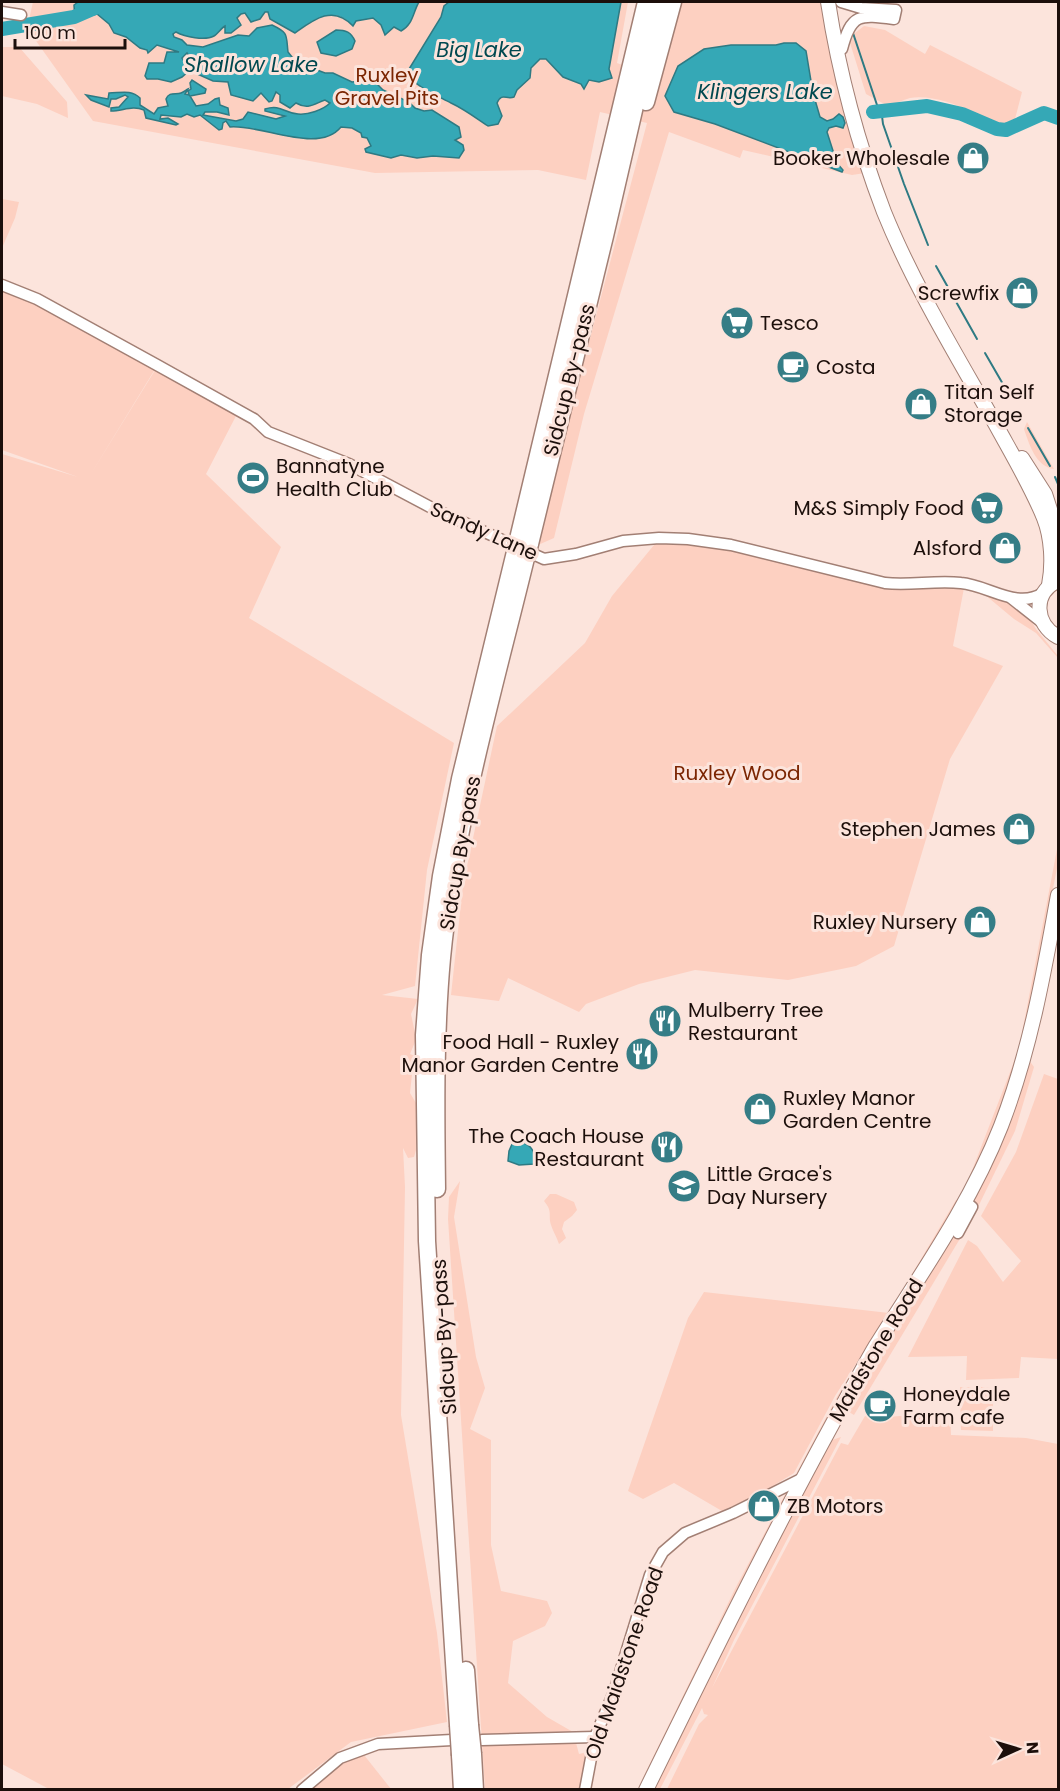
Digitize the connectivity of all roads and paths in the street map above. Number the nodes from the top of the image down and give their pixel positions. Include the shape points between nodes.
1 (636, 2) edge
2 (646, 2) edge
3 (659, 2) edge
4 (673, 2) edge
5 (828, 2) edge
6 (834, 2) edge
7 (841, 2) edge
8 (2, 12) edge
9 (21, 15) dead end
10 (842, 49) junction
11 (630, 119) junction
12 (875, 168) junction
13 (899, 244) junction
14 (911, 263) junction
15 (2, 285) edge
16 (959, 354) junction
17 (1026, 470) junction
18 (1059, 534) edge
19 (522, 548) junction
20 (1050, 586) edge
21 (1011, 598) junction
22 (1044, 624) junction
23 (1057, 637) edge
24 (1059, 895) edge
25 (965, 1201) junction
26 (958, 1233) dead end
27 (803, 1478) junction
28 (595, 1737) junction
29 (466, 1740) junction
30 (472, 1787) edge
31 (302, 1790) edge
32 (585, 1790) edge
33 (646, 1790) edge

1 - 11 highway
2 - 11 highway, Sidcup By-pass
3 - 11 highway, Sidcup By-pass
4 - 11 highway
5 - 13 main road via 851,110
6 - 10 main road
7 - 10 street via 895,15 866,16 853,22
8 - 9 street
10 - 12 main road
11 - 19 highway, Sidcup By-pass
11 - 19 highway, Sidcup By-pass via 605,236
12 - 13 main road
12 - 14 main road
13 - 14 main road
14 - 16 main road
14 - 16 main road via 918,284
15 - 21 street, Sandy Lane via 37,299 148,360 254,419 268,432 349,464 432,508 544,559 623,541 688,539 731,545 868,580 962,583
16 - 17 main road via 967,374
16 - 17 main road via 1010,436
17 - 18 main road via 1045,494
17 - 20 main road via 1045,520
19 - 29 highway, Sidcup By-pass via 452,878 436,1035 438,1238
20 - 21 street, Sandy Lane via 1030,598
20 - 22 main road via 1040,612
21 - 22 street, Sandy Lane
22 - 23 main road
24 - 25 main road, Maidstone Road via 1025,1054 1000,1128
25 - 26 street via 972,1207
25 - 27 main road, Maidstone Road via 873,1350
27 - 28 street, Old Maidstone Road via 685,1533 663,1552 650,1575 614,1692
27 - 33 main road, Maidstone Road
28 - 29 street
28 - 32 street, Old Maidstone Road
29 - 30 highway, Sidcup By-pass
29 - 31 street via 378,1744 339,1758

